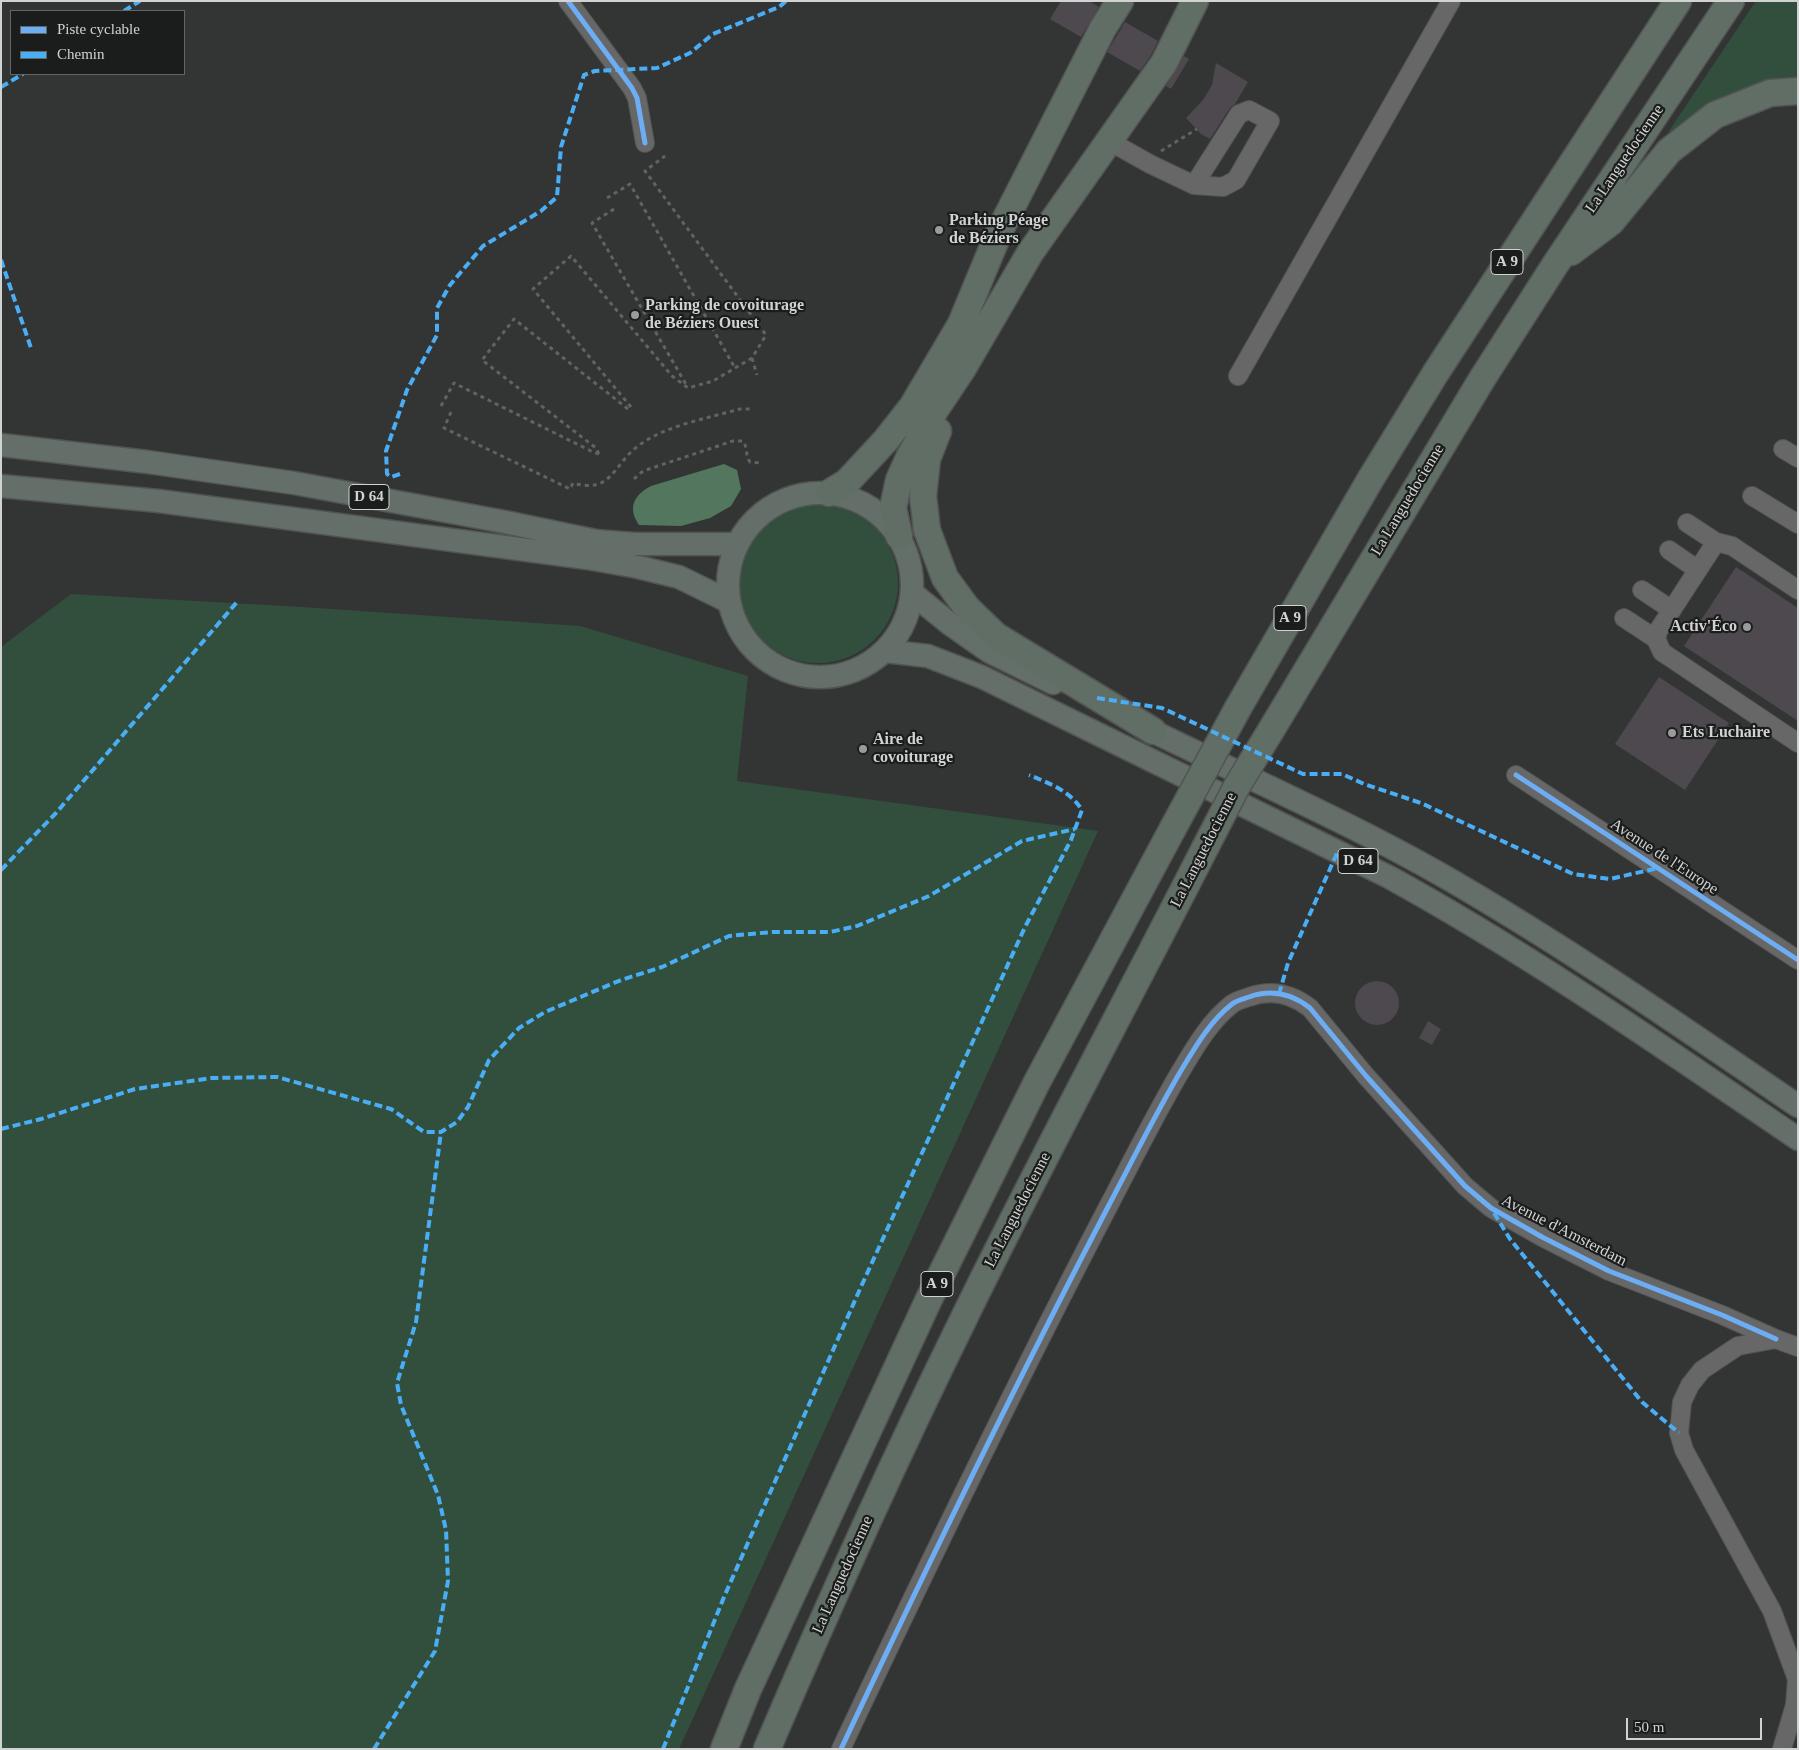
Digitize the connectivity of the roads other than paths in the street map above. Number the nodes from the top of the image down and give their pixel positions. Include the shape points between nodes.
1 (568, 1) edge
2 (1120, 1) edge
3 (1195, 1) edge
4 (1451, 1) edge
5 (1678, 1) edge
6 (1731, 1) edge
7 (1798, 91) edge
8 (1109, 141) junction
9 (645, 143) dead end
10 (1194, 185) junction
11 (1554, 265) junction
12 (963, 368) junction
13 (1238, 376) dead end
14 (1, 446) edge
15 (1, 488) edge
16 (829, 493) junction
17 (1752, 496) dead end
18 (1687, 523) dead end
19 (1798, 524) edge
20 (899, 536) junction
21 (1716, 542) junction
22 (737, 544) junction
23 (1669, 550) dead end
24 (1698, 570) junction
25 (1642, 590) dead end
26 (1798, 590) edge
27 (912, 593) junction
28 (728, 601) junction
29 (1672, 610) junction
30 (1624, 618) dead end
31 (1656, 639) junction
32 (885, 652) junction
33 (1153, 732) junction
34 (1798, 743) edge
35 (1516, 775) dead end
36 (1797, 958) edge
37 (1798, 1106) edge
38 (1798, 1139) edge
39 (1776, 1339) junction
40 (1798, 1347) edge
41 (724, 1749) edge
42 (767, 1749) edge
43 (841, 1749) edge
44 (1782, 1749) edge

1 - 9 street via 632,88 637,98
2 - 16 highway via 1103,28 1000,230 961,324 912,407 847,482
3 - 8 highway via 1164,62
4 - 13 street
5 - 41 highway, A 9, bridge via 1435,374 1238,708 1037,1082 933,1291 748,1689
6 - 11 highway, La Languedocienne / A 9
7 - 11 highway via 1770,93 1715,115 1669,151 1611,222
8 - 10 street
8 - 12 highway via 1030,254
10 - 10 street via 1239,114 1250,110 1270,121 1236,180 1223,187
11 - 42 highway, La Languedocienne / A 9, bridge via 1416,486 1237,786 1072,1102 964,1318 872,1510
12 - 20 highway via 935,410 899,480 893,508
12 - 33 highway via 927,459 924,496 927,530 945,578 967,608 996,636
14 - 22 main road, D 64 via 148,462 294,483 596,541
15 - 28 main road, D 64 via 208,508 587,558 679,577
16 - 20 main road via 856,500 880,514
16 - 22 main road via 792,496 770,507 751,523
17 - 19 street
18 - 21 street
20 - 27 main road via 910,563
21 - 24 street
21 - 26 street via 1732,546
22 - 28 main road via 728,571
23 - 24 street
24 - 29 street
25 - 29 street
27 - 32 main road via 908,614
27 - 33 main road, D 64 via 990,652
28 - 32 main road via 735,624 749,645 767,662 789,673 814,678 840,676
29 - 31 street
30 - 31 street
31 - 34 street via 1662,652
32 - 38 main road, D 64 via 928,656 982,677 1390,877 1453,912 1586,996
33 - 37 main road, D 64 via 1349,826 1463,887 1608,977
35 - 36 street, Avenue de l'Europe
39 - 40 street, Avenue d'Amsterdam
39 - 43 street, Avenue d'Amsterdam via 1609,1271 1491,1208 1465,1186 1310,1008 1285,994 1261,992 1235,1002 1220,1014 1197,1045 1160,1106 916,1589
39 - 44 street via 1738,1346 1702,1370 1682,1402 1679,1433 1684,1450 1772,1611 1797,1679 1795,1705

